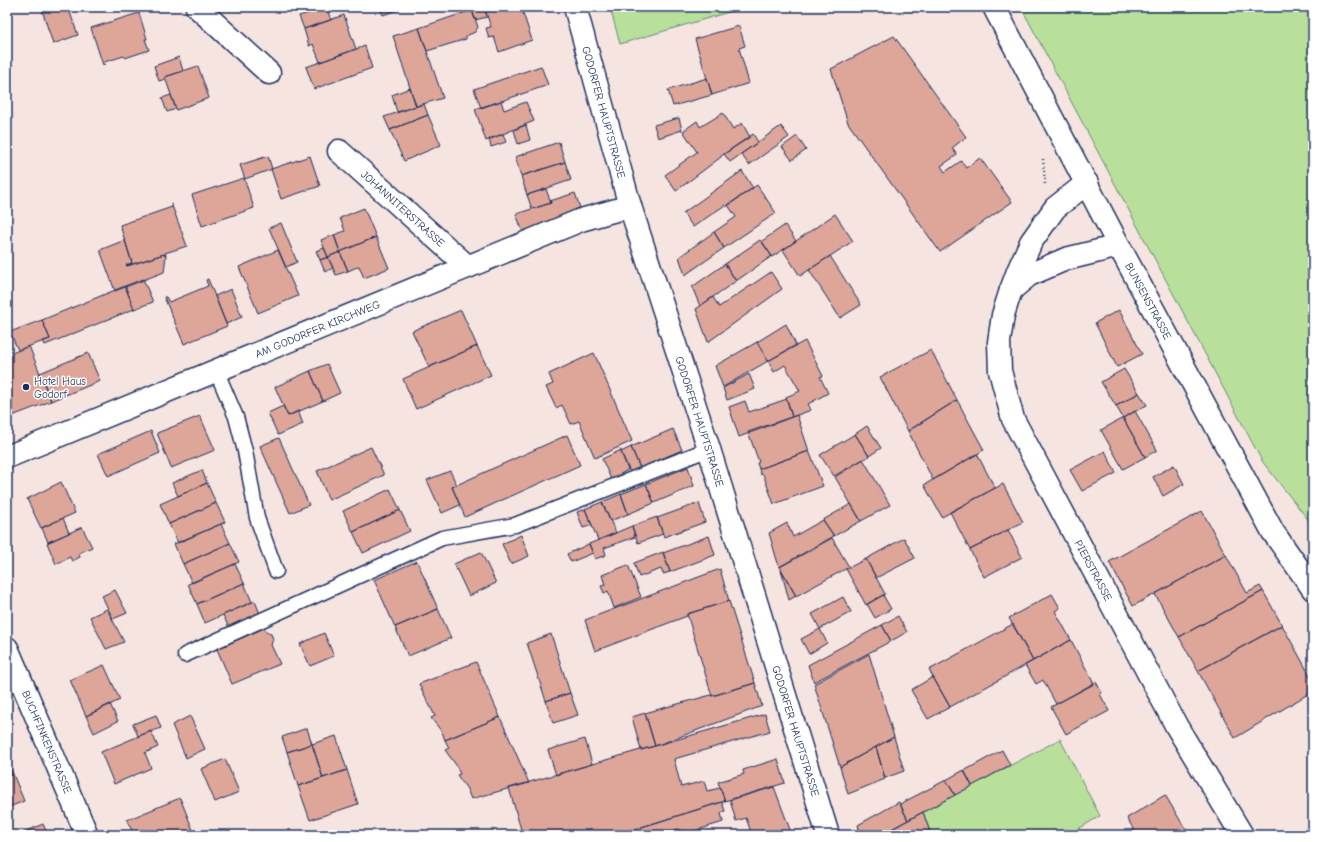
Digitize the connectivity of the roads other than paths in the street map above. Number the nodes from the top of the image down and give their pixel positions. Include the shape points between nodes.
1 (197, 7) edge
2 (575, 7) edge
3 (994, 7) edge
4 (269, 73) dead end
5 (338, 151) dead end
6 (1087, 183) junction
7 (630, 206) junction
8 (1119, 246) junction
9 (468, 267) junction
10 (1011, 290) junction
11 (216, 370) junction
12 (708, 449) junction
13 (7, 457) edge
14 (276, 571) dead end
15 (1313, 589) edge
16 (7, 648) edge
17 (185, 655) dead end
18 (87, 835) edge
19 (828, 835) edge
20 (1242, 835) edge

1 - 4 street
2 - 7 street, GODORFER HAUPTSTRASSE
3 - 6 street, BUNSENSTRASSE
5 - 9 street, JOHANNITERSTRASSE
6 - 8 street, BUNSENSTRASSE
6 - 10 street, PIERSTRASSE via 1055,208 1031,242
7 - 9 street, AM GODORFER KIRCHWEG via 581,220
7 - 12 street, GODORFER HAUPTSTRASSE
8 - 10 street via 1066,259 1029,275
8 - 15 street, BUNSENSTRASSE via 1273,532
9 - 11 street, AM GODORFER KIRCHWEG
10 - 20 street, PIERSTRASSE via 1003,315 999,342 1000,371 1013,419 1177,727
11 - 13 street, AM GODORFER KIRCHWEG
11 - 14 lane via 236,417 258,518
12 - 17 lane via 514,525 442,538
12 - 19 street, GODORFER HAUPTSTRASSE
16 - 18 street, BUCHFINKENSTRASSE

